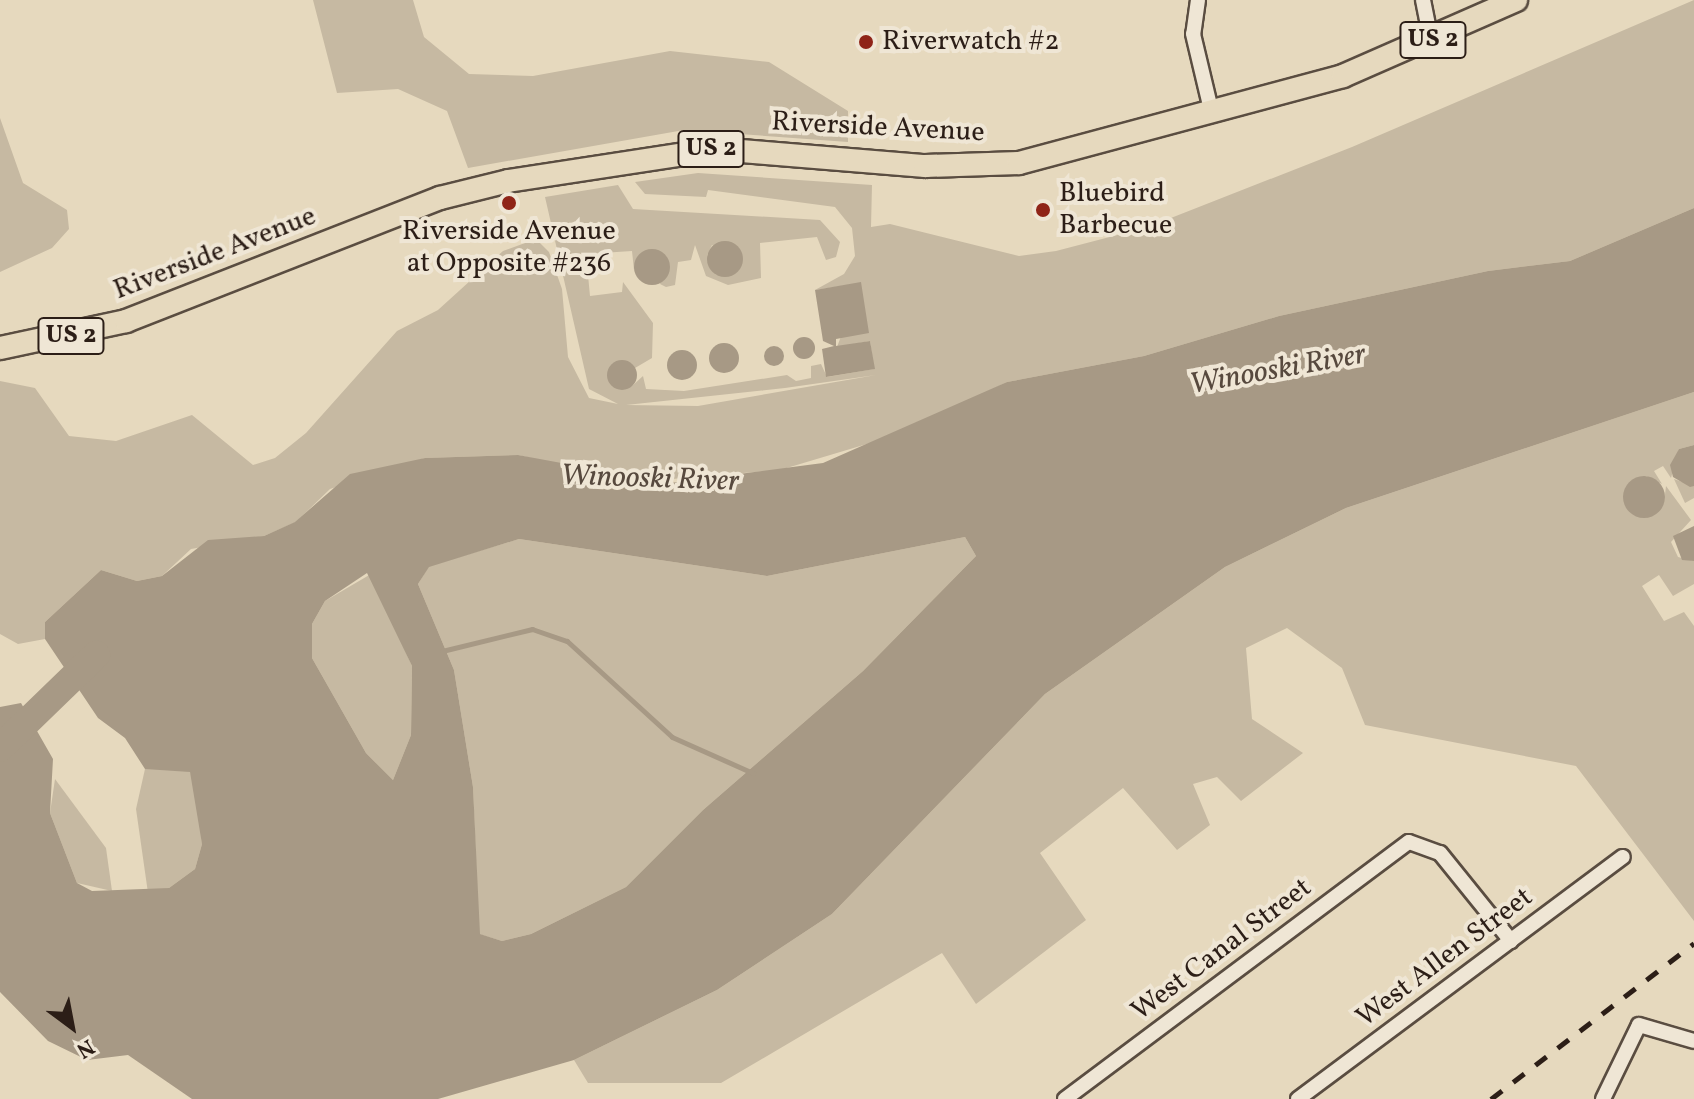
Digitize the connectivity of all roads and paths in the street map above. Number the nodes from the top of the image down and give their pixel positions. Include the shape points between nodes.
1 (1198, 0) edge
2 (1423, 0) edge
3 (1516, 0) edge
4 (1431, 40) junction
5 (1212, 114) junction
6 (0, 348) edge
7 (1623, 857) dead end
8 (1511, 941) junction
9 (1694, 1041) edge
10 (1065, 1099) edge
11 (1298, 1099) edge
12 (1603, 1099) edge

1 - 5 street via 1193,34
2 - 4 street
3 - 4 main road, Riverside Avenue / US 2
4 - 5 main road, Riverside Avenue / US 2 via 1343,76
5 - 6 main road, Riverside Avenue / US 2 via 986,166 717,149 564,170 440,198 113,325
7 - 8 street, West Allen Street
8 - 10 street, West Canal Street via 1440,853 1409,842
8 - 11 street, West Allen Street
9 - 12 street via 1639,1025

